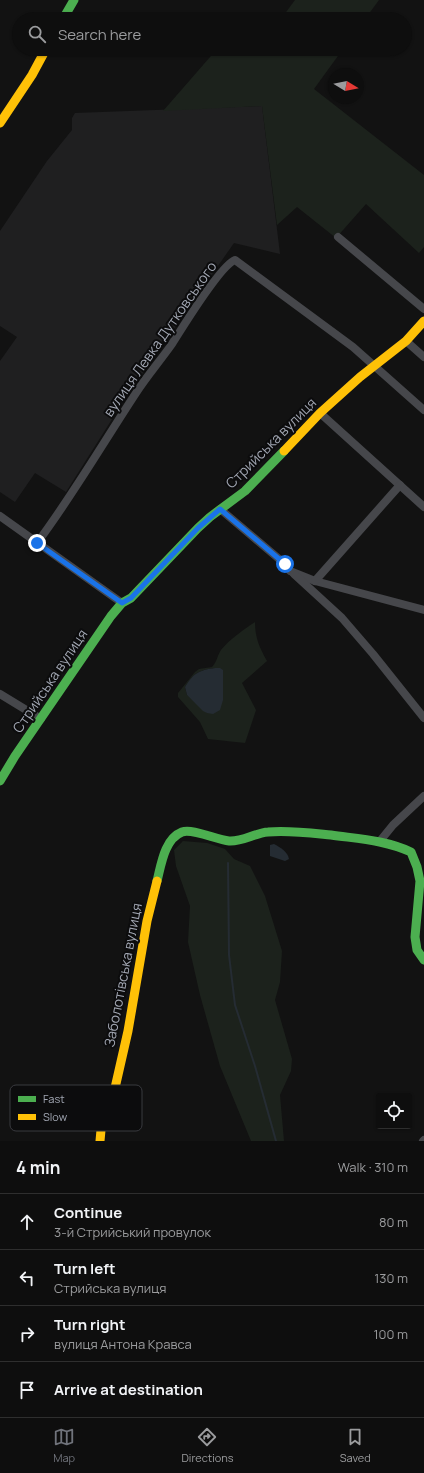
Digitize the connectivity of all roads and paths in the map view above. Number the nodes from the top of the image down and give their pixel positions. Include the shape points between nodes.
1 (74, 0) edge
2 (67, 12) edge
3 (42, 56) edge
4 (2, 115) edge
5 (338, 237) dead end
6 (424, 309) edge
7 (424, 321) edge
8 (406, 341) junction
9 (424, 358) edge
10 (375, 366) junction
11 (424, 410) edge
12 (320, 413) junction
13 (400, 485) junction
14 (424, 507) edge
15 (220, 509) junction
16 (0, 516) edge
17 (37, 543) junction
18 (290, 571) junction
19 (316, 581) junction
20 (122, 603) junction
21 (424, 610) edge
22 (0, 694) edge
23 (424, 718) edge
24 (41, 720) junction
25 (0, 781) edge
26 (424, 796) edge
27 (380, 841) junction
28 (421, 867) edge
29 (424, 960) edge
30 (116, 1085) edge
31 (101, 1131) edge
32 (100, 1141) edge

1 - 2 street
3 - 4 street via 32,75
5 - 6 street
7 - 8 street, Стрийська вулиця
8 - 9 street
8 - 10 street, Стрийська вулиця
10 - 11 street
10 - 12 street, Стрийська вулиця
10 - 17 street, вулиця Левка Дутковського via 239,262 230,262 137,392 62,510
12 - 13 street
12 - 15 street, Стрийська вулиця via 245,491
13 - 14 street
13 - 19 street
15 - 18 street
15 - 20 street, Стрийська вулиця via 198,528 131,598
16 - 17 street
17 - 20 street
18 - 19 street
18 - 23 street via 342,618
19 - 21 street
20 - 24 street, Стрийська вулиця
22 - 24 street
24 - 25 street, Стрийська вулиця
26 - 27 street via 392,825
27 - 28 street via 411,852
27 - 30 street, Заболотівська вулиця via 277,831 229,841 194,832 183,831 175,836 168,845 161,864 147,921
28 - 29 street via 415,937 417,950
31 - 32 street, Заболотівська вулиця

